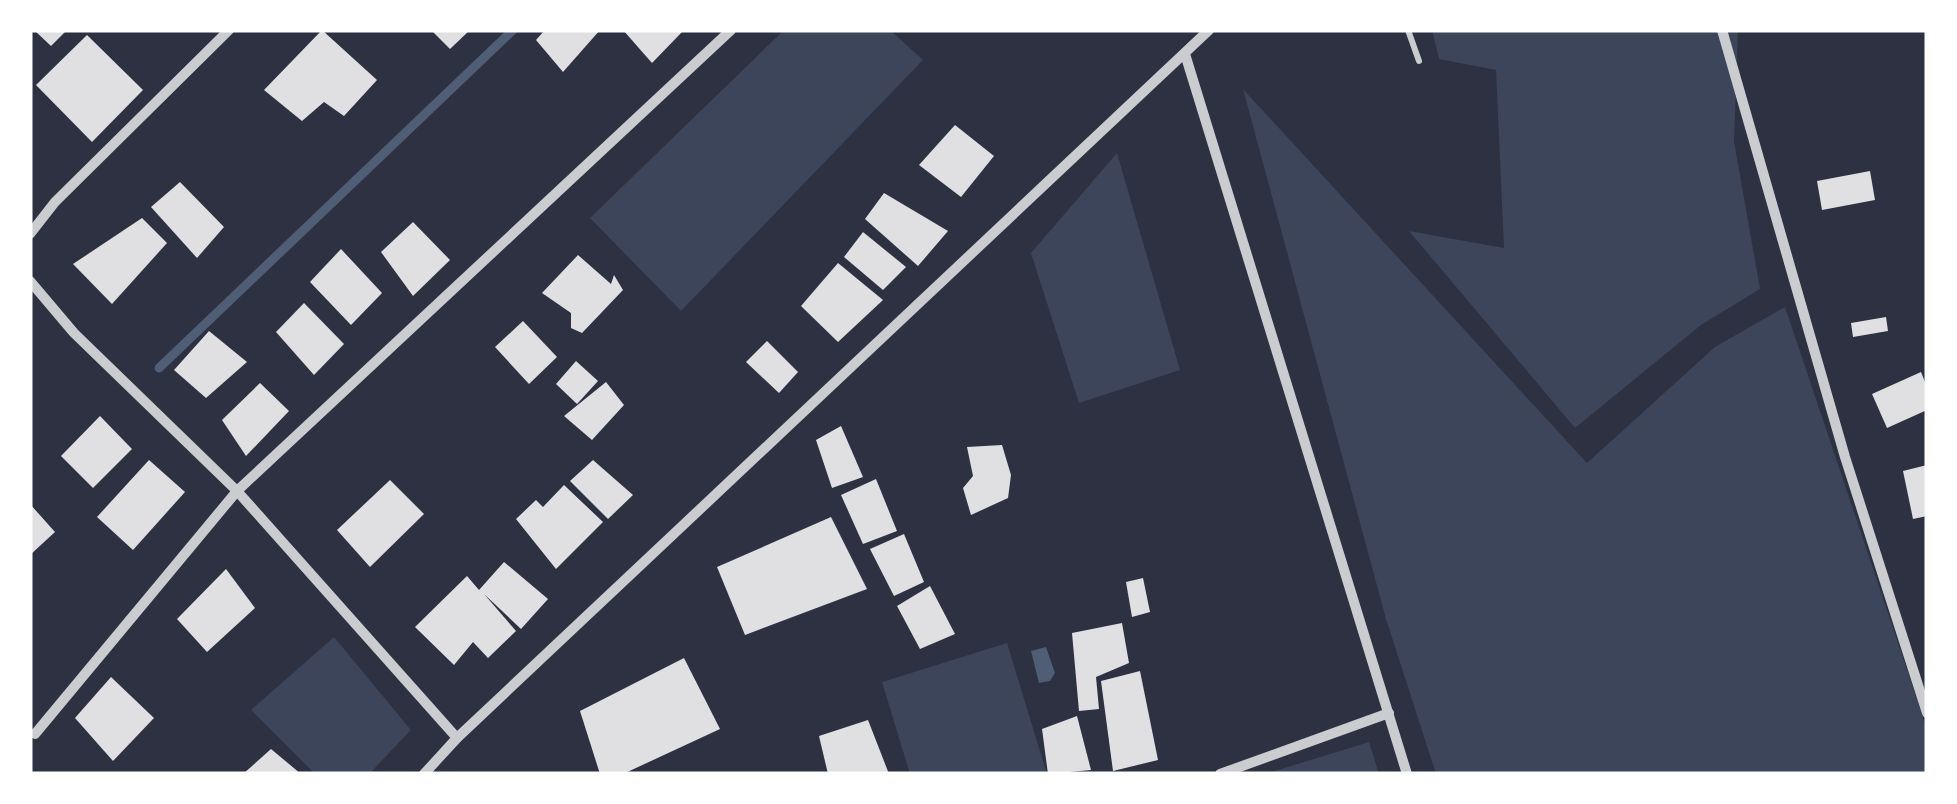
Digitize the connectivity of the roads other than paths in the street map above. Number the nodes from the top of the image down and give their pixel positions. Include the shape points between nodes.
1 (229, 30) edge
2 (731, 30) edge
3 (1209, 30) edge
4 (1408, 30) edge
5 (1722, 30) edge
6 (1185, 54) junction
7 (1419, 60) dead end
8 (30, 234) edge
9 (30, 281) edge
10 (237, 492) junction
11 (1390, 713) junction
12 (1927, 713) edge
13 (34, 734) dead end
14 (457, 738) junction
15 (424, 774) edge
16 (1220, 774) edge
17 (1408, 774) edge

1 - 8 street
2 - 10 street
3 - 6 street
4 - 7 lane
5 - 12 street
6 - 11 street
6 - 14 street
9 - 10 street via 74,333
10 - 13 street
10 - 14 street
11 - 16 street
11 - 17 street
14 - 15 street

